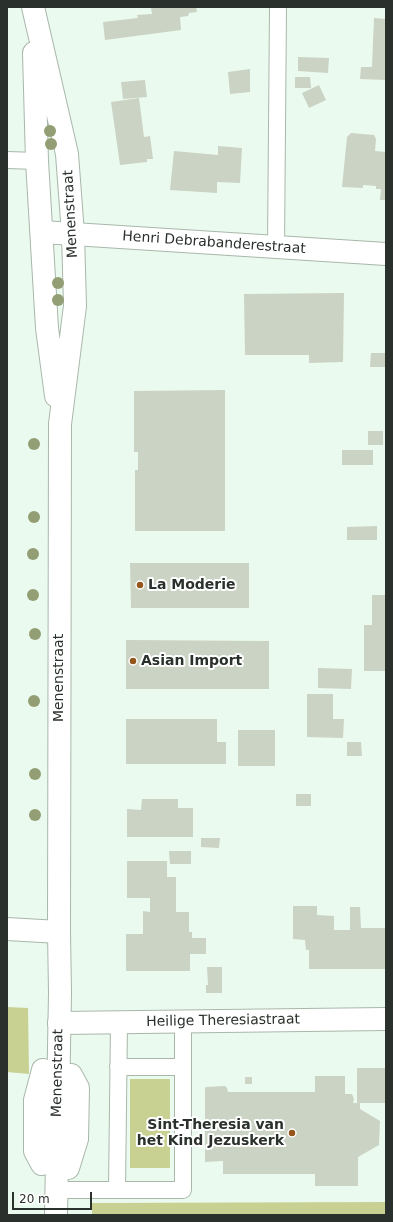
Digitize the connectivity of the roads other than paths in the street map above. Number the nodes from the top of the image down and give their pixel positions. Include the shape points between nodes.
1 (33, 7) edge
2 (278, 7) edge
3 (7, 160) edge
4 (38, 161) junction
5 (42, 232) junction
6 (73, 234) junction
7 (276, 248) junction
8 (386, 254) edge
9 (60, 424) junction
10 (7, 929) edge
11 (58, 932) junction
12 (386, 1019) edge
13 (183, 1022) junction
14 (118, 1023) junction
15 (59, 1024) junction
16 (118, 1067) junction
17 (183, 1067) junction
18 (57, 1190) junction
19 (117, 1190) junction
20 (56, 1215) edge

1 - 4 main road, Menenstraat
1 - 6 main road, Menenstraat via 67,154
2 - 7 lane
3 - 4 lane
4 - 5 main road, Menenstraat
5 - 6 main road, Henri Debrabanderestraat
5 - 9 main road, Menenstraat via 46,328
6 - 7 main road, Henri Debrabanderestraat
6 - 9 main road, Menenstraat via 75,306
7 - 8 main road, Henri Debrabanderestraat
9 - 11 main road, Menenstraat
10 - 11 main road
11 - 15 main road, Menenstraat
12 - 13 main road, Heilige Theresiastraat
13 - 14 main road, Heilige Theresiastraat
13 - 17 lane
14 - 15 main road, Heilige Theresiastraat
14 - 16 lane
15 - 18 main road, Menenstraat
16 - 17 lane
16 - 19 lane
17 - 19 lane via 183,1190
18 - 19 lane
18 - 20 main road, Menenstraat

